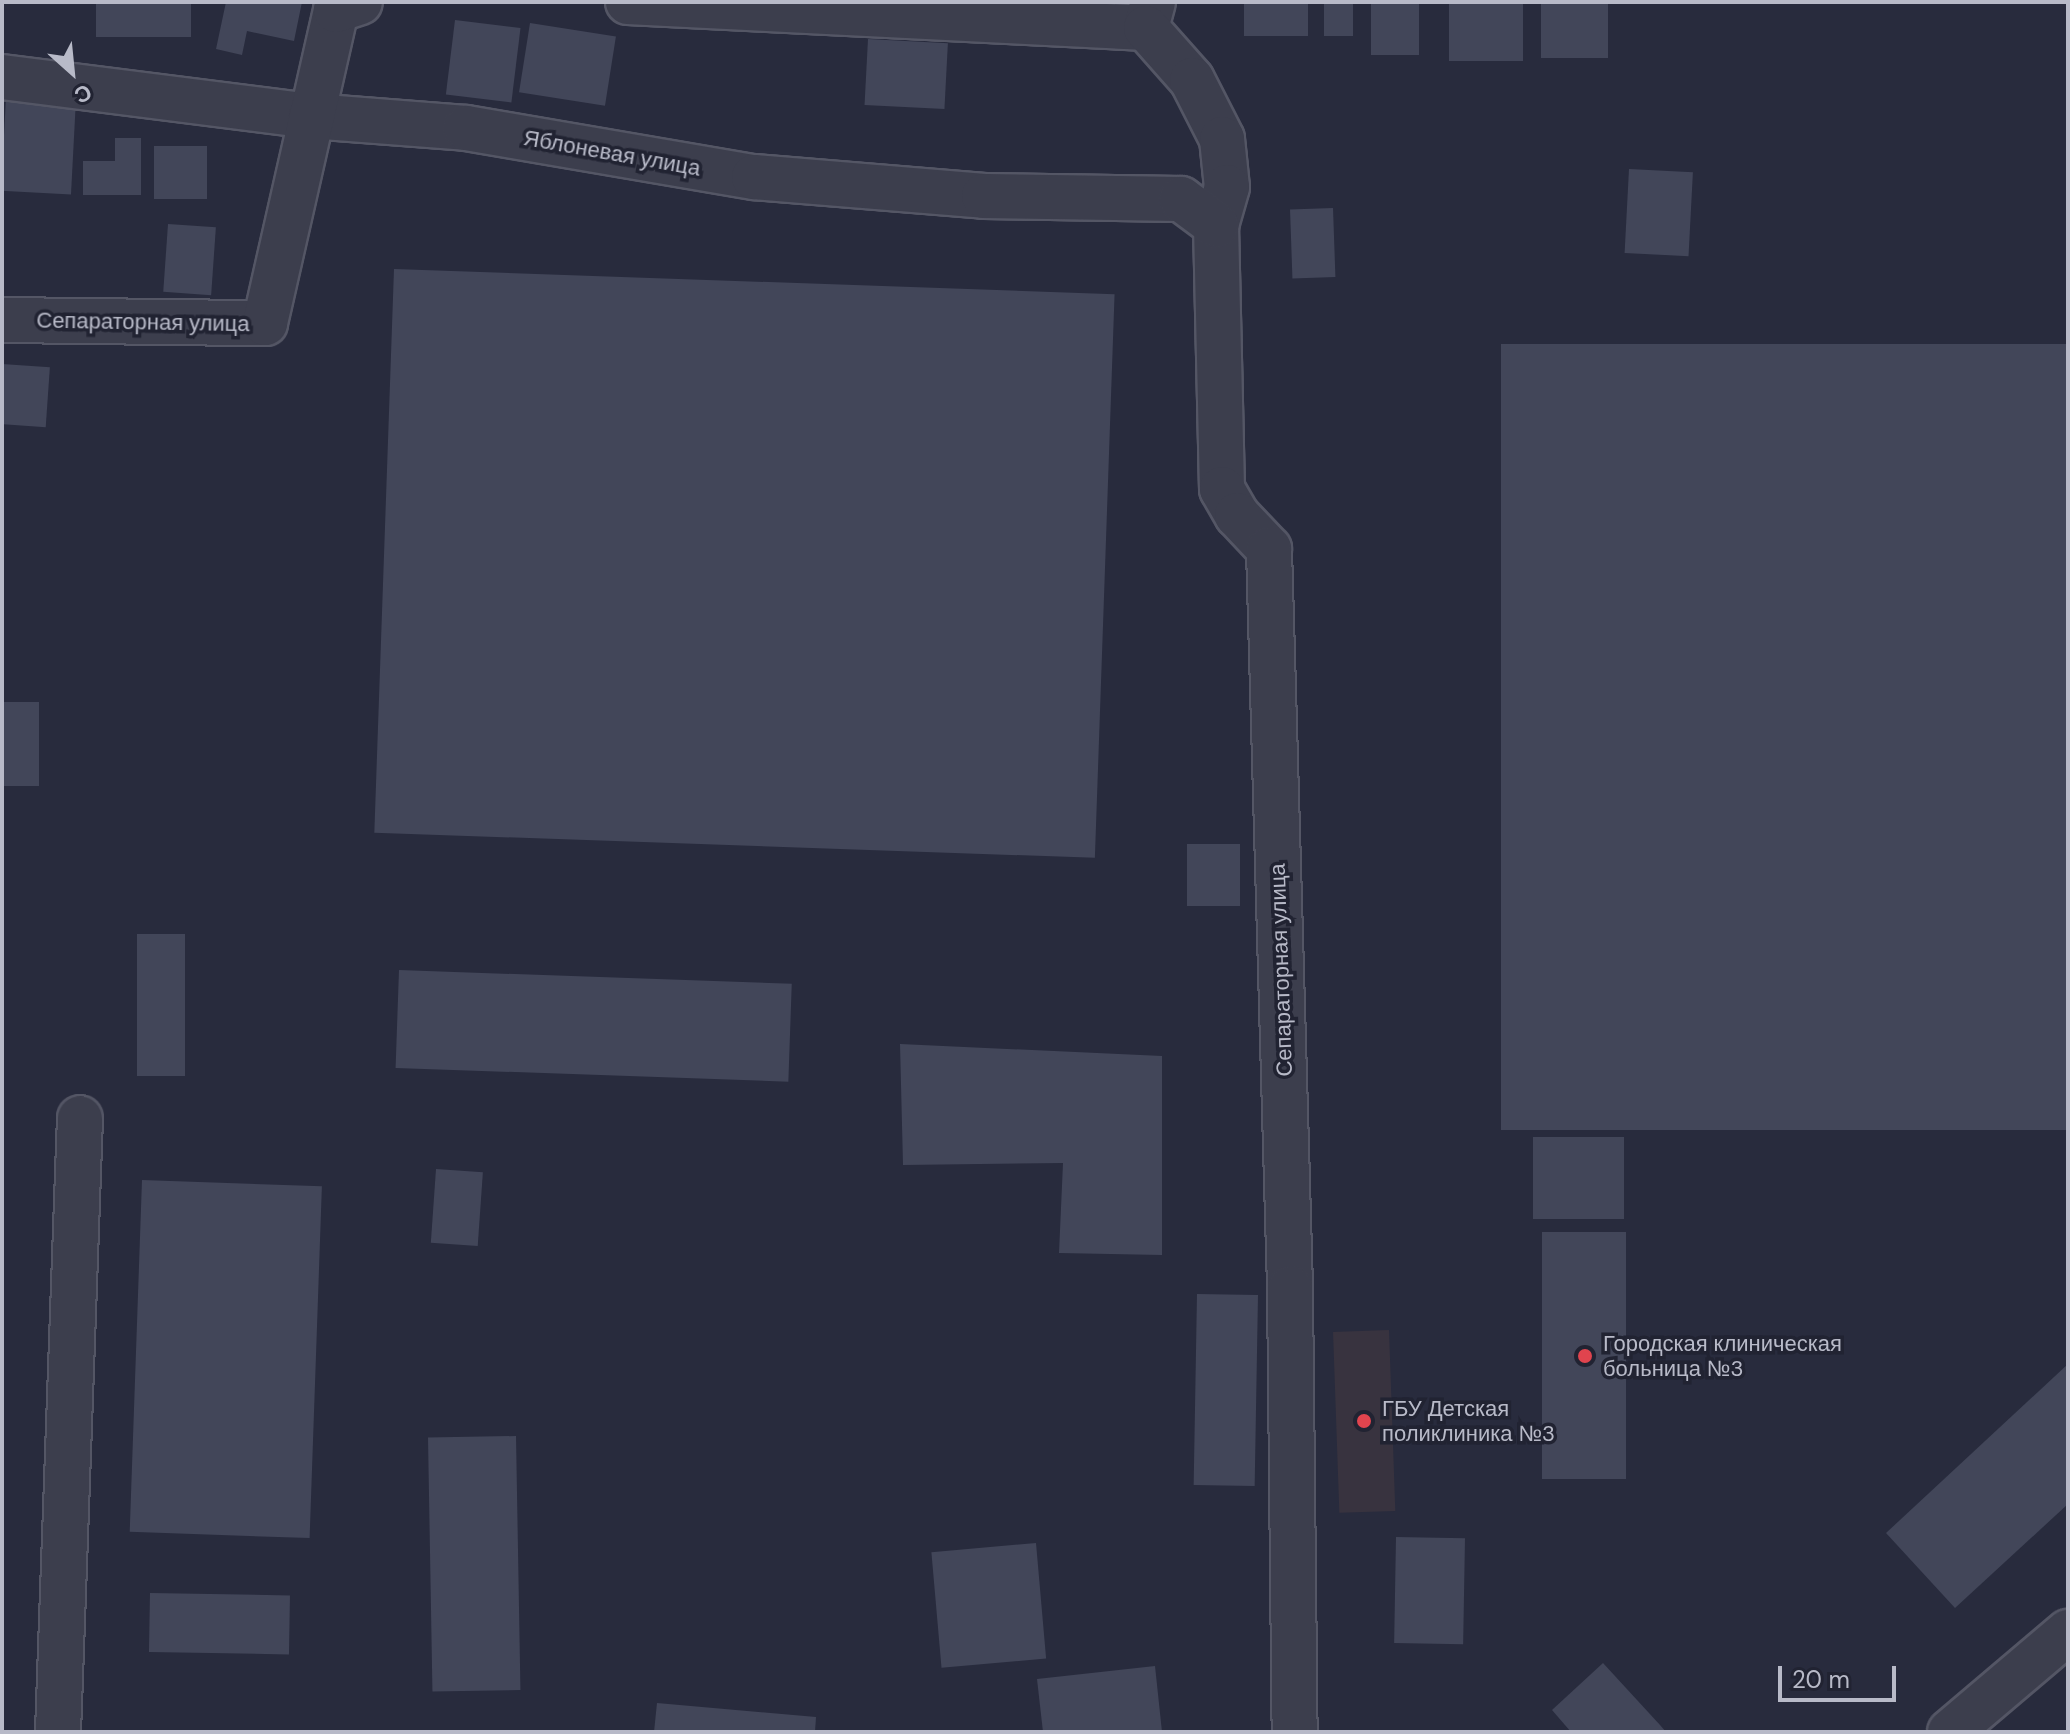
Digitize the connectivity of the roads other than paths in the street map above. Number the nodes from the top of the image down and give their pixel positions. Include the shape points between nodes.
1 (360, 2) edge
2 (628, 2) edge
3 (1150, 15) edge
4 (2, 77) edge
5 (311, 116) junction
6 (1216, 225) junction
7 (2, 320) edge
8 (80, 1118) dead end
9 (2068, 1632) edge
10 (58, 1732) edge
11 (1295, 1732) edge
12 (1950, 1732) edge

1 - 5 street via 336,10
2 - 3 street
3 - 6 street, Сепараторная улица via 1222,139 1227,187
4 - 5 street, Яблоневая улица
5 - 6 street, Яблоневая улица via 466,128 754,177 984,196 1181,199
5 - 7 street, Сепараторная улица via 265,323
6 - 11 street, Сепараторная улица via 1222,489 1237,515 1260,535 1269,557 1290,1288
8 - 10 street
9 - 12 street

